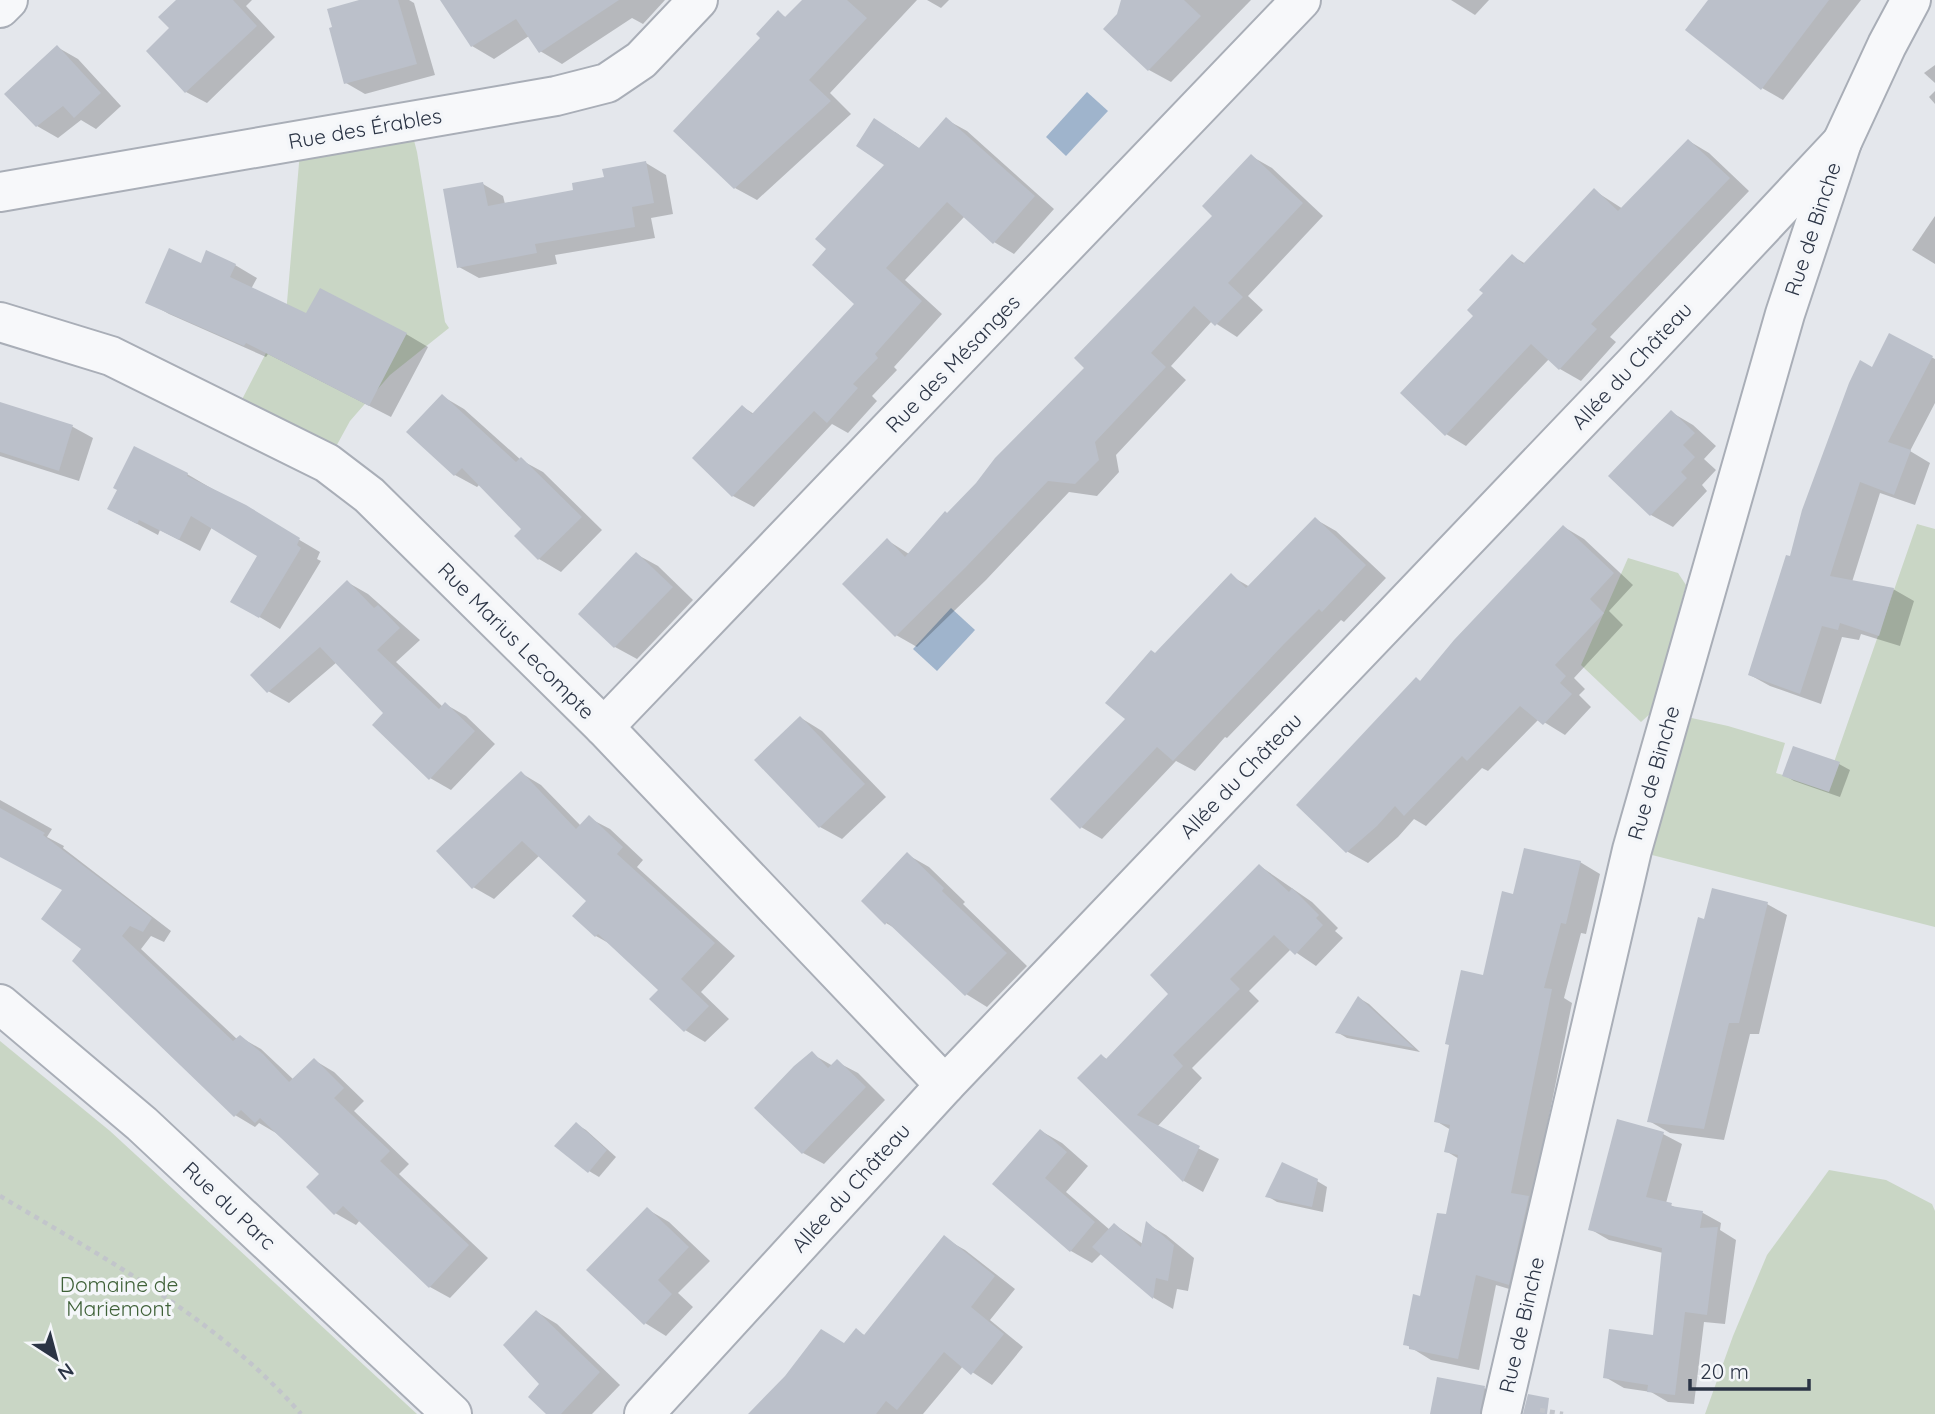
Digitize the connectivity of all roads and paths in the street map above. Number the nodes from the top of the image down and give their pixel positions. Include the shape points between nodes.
1 (8, 0) edge
2 (698, 0) edge
3 (1301, 0) edge
4 (1911, 0) edge
5 (0, 8) edge
6 (1842, 142) junction
7 (0, 192) edge
8 (0, 322) edge
9 (604, 727) junction
10 (0, 1004) edge
11 (945, 1085) junction
12 (0, 1196) edge
13 (301, 1414) edge
14 (452, 1414) edge
15 (644, 1414) edge
16 (1501, 1414) edge

1 - 5 street
2 - 7 street, Rue des Érables via 641,61 607,83 543,99
3 - 9 street, Rue des Mésanges
4 - 6 street
6 - 11 street, Allée du Château
6 - 16 street, Rue de Binche via 1785,314 1632,850
8 - 9 street, Rue Marius Lecompte via 111,356 327,463 369,495
9 - 11 street, Rue Marius Lecompte
10 - 14 street, Rue du Parc via 142,1124
11 - 15 street, Allée du Château
12 - 13 path via 147,1284 250,1362

